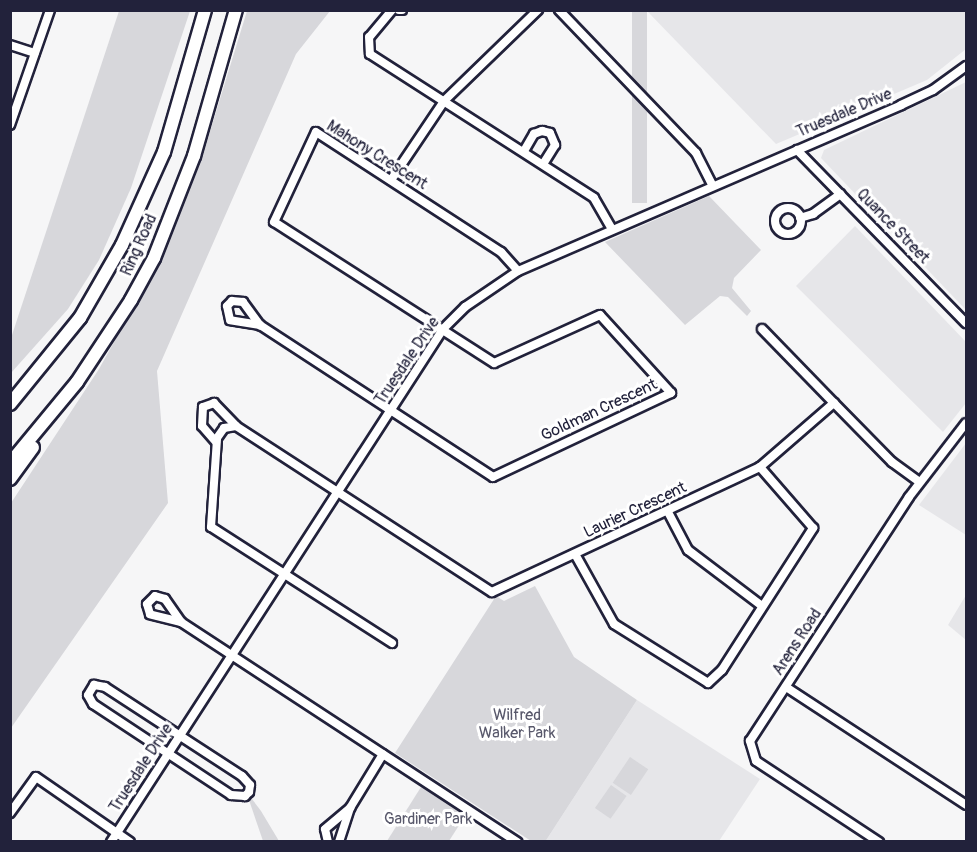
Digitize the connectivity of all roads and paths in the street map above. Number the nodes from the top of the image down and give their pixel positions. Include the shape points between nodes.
1 (50, 10) edge
2 (205, 10) edge
3 (236, 10) edge
4 (392, 10) edge
5 (538, 10) edge
6 (559, 10) edge
7 (10, 45) edge
8 (34, 53) junction
9 (966, 66) edge
10 (444, 100) junction
11 (10, 125) edge
12 (797, 150) junction
13 (524, 151) junction
14 (543, 164) junction
15 (391, 180) junction
16 (712, 184) junction
17 (841, 194) junction
18 (800, 218) dead end
19 (610, 228) junction
20 (518, 271) junction
21 (80, 318) junction
22 (966, 323) edge
23 (260, 325) dead end
24 (443, 329) junction
25 (762, 329) dead end
26 (77, 382) junction
27 (10, 390) edge
28 (834, 403) junction
29 (10, 404) edge
30 (391, 411) junction
31 (966, 423) edge
32 (236, 426) junction
33 (216, 442) junction
34 (10, 463) edge
35 (760, 467) junction
36 (10, 479) edge
37 (920, 482) junction
38 (338, 492) junction
39 (668, 512) junction
40 (575, 554) junction
41 (285, 574) junction
42 (762, 606) junction
43 (180, 622) dead end
44 (392, 643) dead end
45 (232, 656) junction
46 (786, 687) junction
47 (179, 736) junction
48 (168, 753) junction
49 (383, 754) junction
50 (966, 804) edge
51 (350, 808) junction
52 (10, 813) edge
53 (117, 833) junction
54 (512, 840) edge
55 (111, 842) edge
56 (130, 842) edge
57 (328, 842) edge
58 (339, 842) edge
59 (879, 842) edge

1 - 8 street
2 - 21 highway, Ring Road via 164,152 122,245
3 - 26 highway, Ring Road via 194,156 154,258
4 - 10 street via 369,37 370,54
5 - 10 street
6 - 16 street via 696,153
7 - 8 street
8 - 11 street
9 - 12 street, Truesdale Drive via 933,90
10 - 13 street
10 - 15 street
12 - 16 street, Truesdale Drive
12 - 17 street, Quance Street
13 - 14 street
13 - 14 street via 534,134 542,130 550,133 555,145
14 - 19 street via 594,198
15 - 20 street, Mahony Crescent via 501,252
15 - 24 street, Mahony Crescent via 316,132 274,222
16 - 19 street, Truesdale Drive
17 - 18 street via 813,214
17 - 22 street, Quance Street
19 - 20 street, Truesdale Drive
20 - 24 street, Truesdale Drive via 487,288
21 - 27 highway
21 - 29 highway, Ring Road
23 - 30 street
24 - 30 street, Truesdale Drive
24 - 30 street, Goldman Crescent via 494,363 600,315 670,393 493,477
25 - 28 street
26 - 34 highway, Ring Road
26 - 36 highway
28 - 35 street, Laurier Crescent
28 - 37 street via 892,462
30 - 38 street, Truesdale Drive
31 - 37 street, Arens Road
32 - 33 street via 224,428
32 - 33 street via 214,403 202,407 202,426
32 - 38 street
33 - 41 street via 211,526
35 - 39 street, Laurier Crescent
35 - 42 street via 813,528
37 - 46 street, Arens Road
38 - 40 street, Laurier Crescent via 492,592
38 - 41 street, Truesdale Drive
39 - 40 street, Laurier Crescent
39 - 42 street via 688,550
40 - 42 street via 614,624 708,682 722,670
41 - 44 street
41 - 45 street, Truesdale Drive
43 - 45 street
45 - 47 street, Truesdale Drive
45 - 49 street
46 - 50 street
46 - 59 street, Arens Road via 750,741 756,761
47 - 48 street, Truesdale Drive
47 - 48 street via 242,776 250,784 249,792 245,796 231,795
47 - 48 street via 105,687 94,685 89,689 93,705
48 - 53 street, Truesdale Drive
49 - 51 street
49 - 54 street
51 - 57 street via 325,829
51 - 58 street
52 - 53 street via 36,777
53 - 55 street, Truesdale Drive
53 - 56 street

